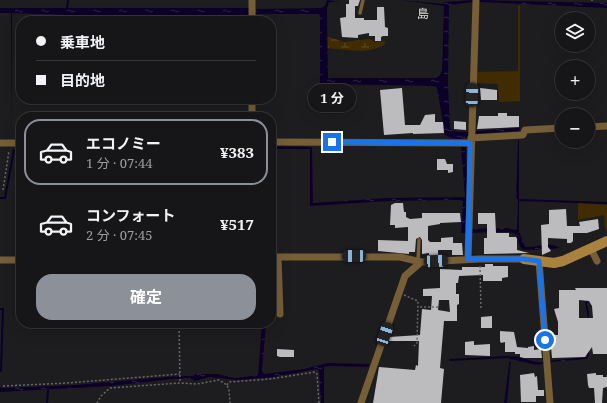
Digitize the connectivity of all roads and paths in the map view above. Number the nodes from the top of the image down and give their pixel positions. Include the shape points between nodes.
1 (252, 0) edge
2 (363, 0) edge
3 (476, 0) edge
4 (360, 13) dead end
5 (252, 16) edge
6 (607, 126) edge
7 (595, 127) edge
8 (555, 128) edge
9 (470, 140) junction
10 (276, 142) edge
11 (0, 143) edge
12 (10, 143) junction
13 (16, 143) edge
14 (3, 190) dead end
15 (419, 240) dead end
16 (607, 241) edge
17 (591, 249) junction
18 (276, 257) edge
19 (468, 259) junction
20 (480, 259) junction
21 (524, 259) joint
22 (0, 260) edge
23 (16, 260) edge
24 (539, 261) junction
25 (597, 261) dead end
26 (419, 262) junction
27 (276, 268) edge
28 (399, 293) junction
29 (419, 307) junction
30 (440, 307) dead end
31 (482, 310) dead end
32 (280, 314) dead end
33 (179, 328) edge
34 (414, 346) dead end
35 (180, 374) junction
36 (180, 383) junction
37 (227, 385) junction
38 (3, 386) dead end
39 (98, 403) edge
40 (230, 403) edge
41 (318, 403) edge
42 (361, 403) edge
43 (550, 403) edge

1 - 5 street
2 - 4 lane
3 - 9 street
6 - 7 street
8 - 9 street via 525,130 522,136
9 - 10 street
9 - 19 street
11 - 12 street
12 - 13 street
12 - 14 path
15 - 26 lane
16 - 17 street
17 - 24 street via 563,261
17 - 25 street
18 - 26 street via 400,257
19 - 20 street
19 - 26 street
20 - 21 street
20 - 31 path
21 - 24 street
22 - 23 street
24 - 43 street
26 - 28 street via 405,276
27 - 32 street
28 - 29 path via 418,301
28 - 42 street
29 - 30 path
29 - 34 path via 418,343
33 - 35 path
35 - 36 path
35 - 38 path
36 - 37 path via 197,384 219,380
36 - 39 path via 110,388 101,396
37 - 40 path
37 - 41 path via 229,382 315,372

